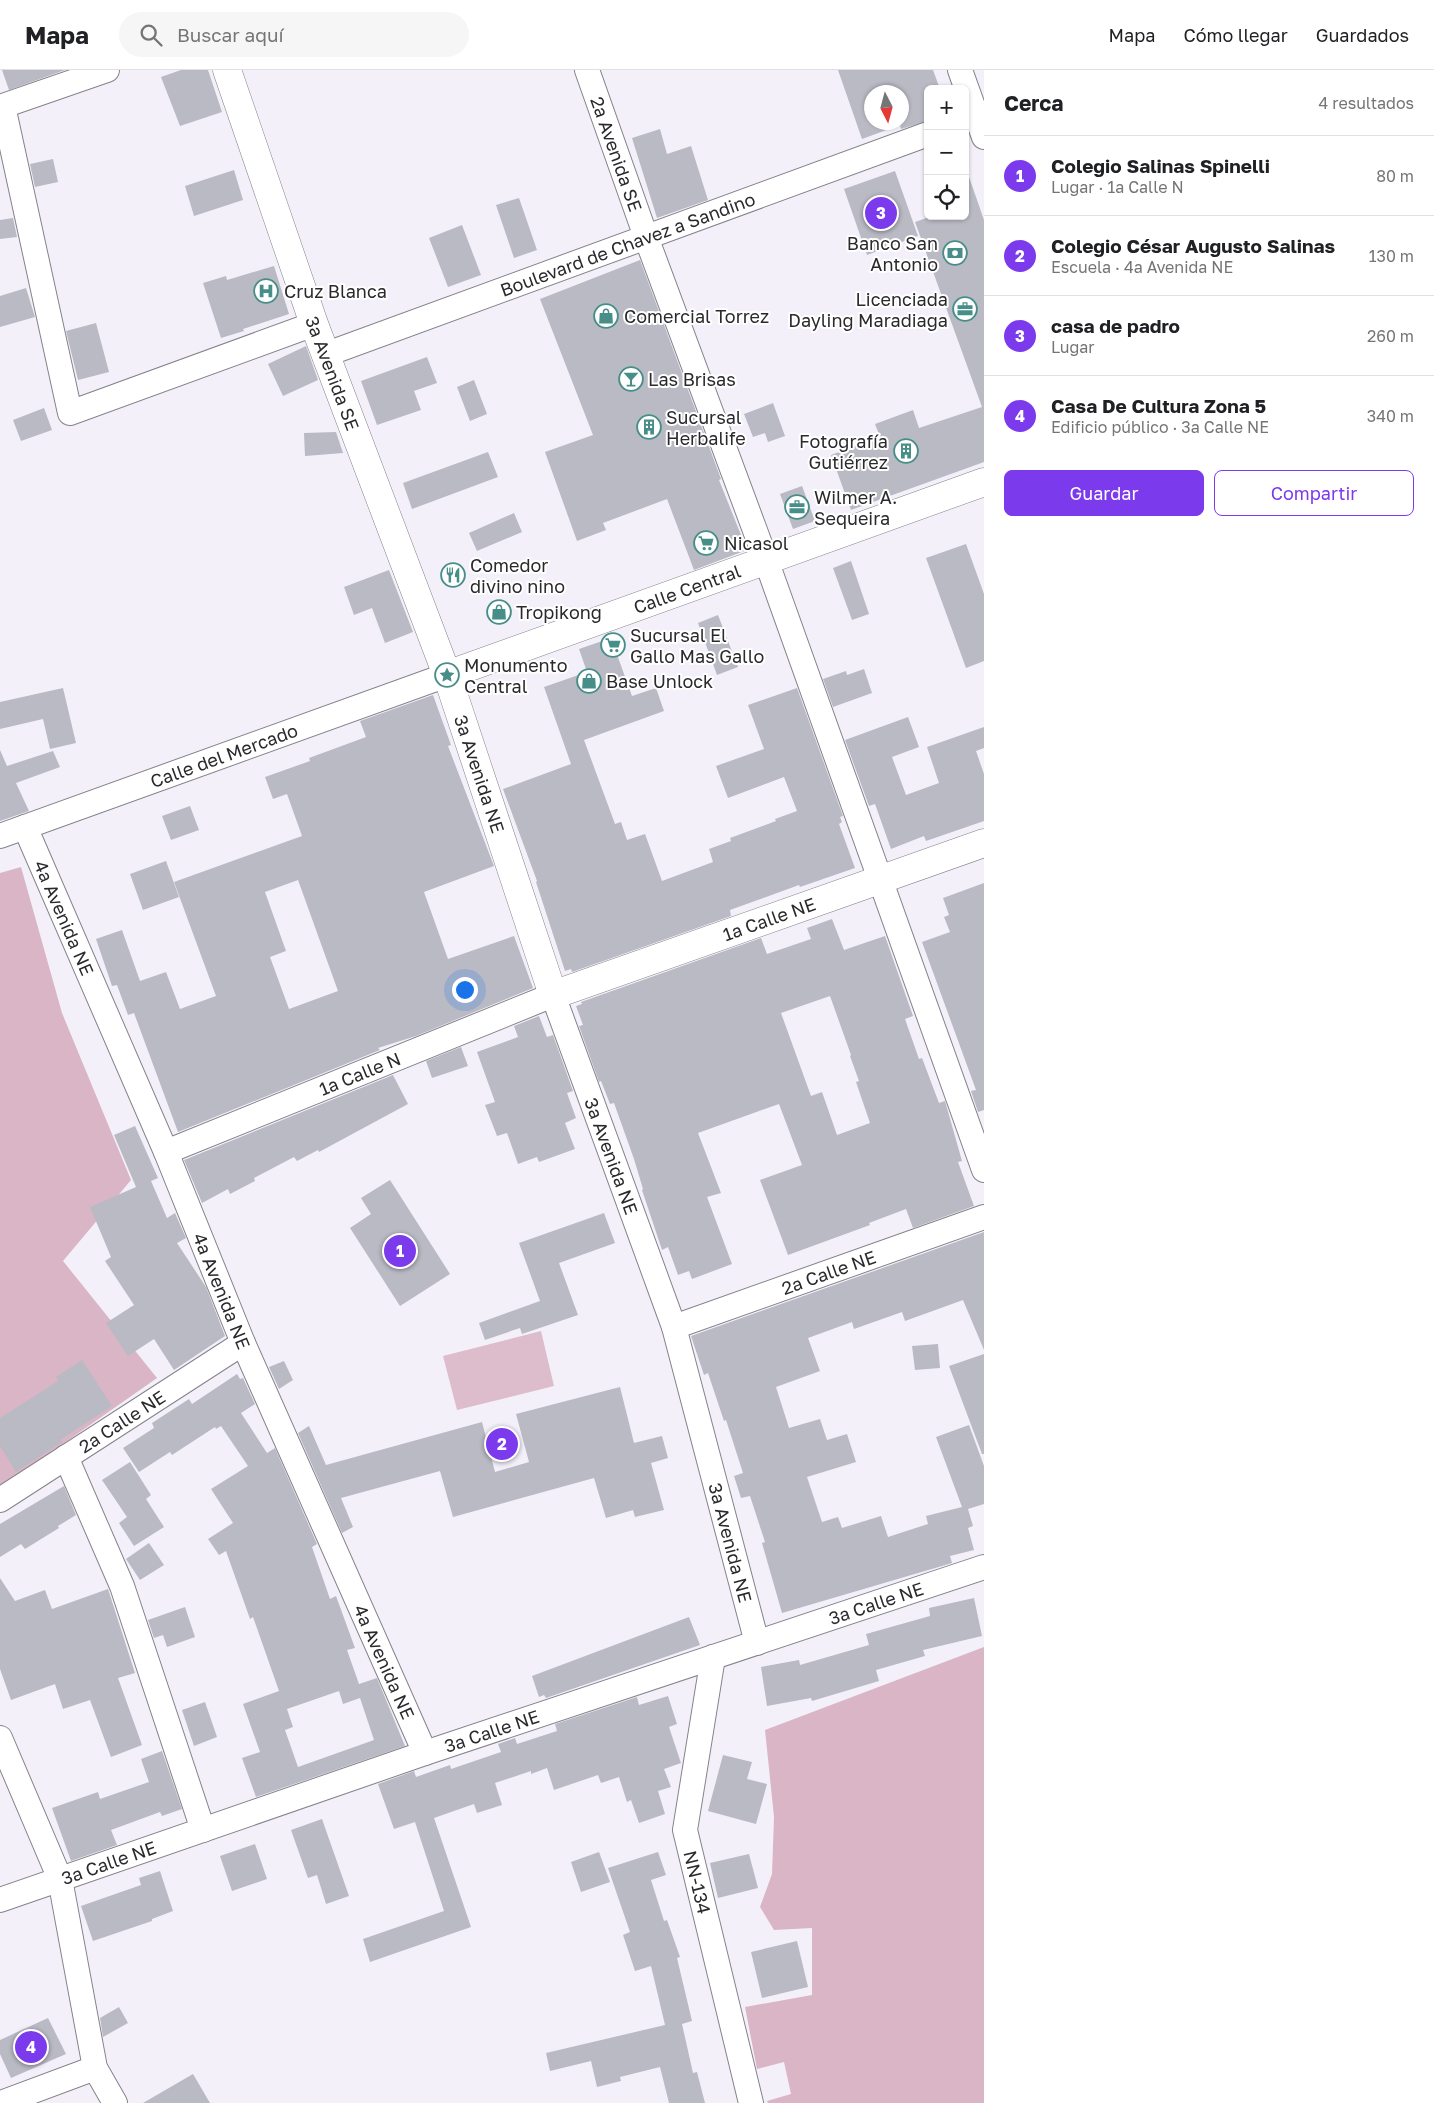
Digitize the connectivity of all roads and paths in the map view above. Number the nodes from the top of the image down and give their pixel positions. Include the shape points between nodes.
1 (107, 70) edge
2 (227, 70) edge
3 (587, 70) edge
4 (960, 70) edge
5 (978, 122) edge
6 (924, 135) edge
7 (646, 237) junction
8 (314, 324) junction
9 (327, 354) junction
10 (984, 482) edge
11 (766, 560) junction
12 (447, 675) junction
13 (25, 826) junction
14 (0, 836) edge
15 (984, 843) edge
16 (879, 880) junction
17 (553, 995) junction
18 (166, 1152) junction
19 (984, 1170) edge
20 (984, 1217) edge
21 (674, 1327) junction
22 (243, 1343) junction
23 (66, 1457) junction
24 (0, 1500) edge
25 (984, 1567) edge
26 (757, 1643) junction
27 (713, 1657) junction
28 (0, 1738) edge
29 (425, 1753) junction
30 (202, 1830) junction
31 (60, 1879) junction
32 (0, 1900) edge
33 (94, 2068) junction
34 (1, 2103) edge
35 (115, 2103) edge
36 (751, 2103) edge

1 - 8 street via 3,106 70,413
2 - 8 highway, 3a Avenida SE
3 - 7 street, 2a Avenida SE
4 - 5 street
6 - 7 street, Boulevard de Chavez a Sandino
7 - 9 street, Boulevard de Chavez a Sandino
7 - 11 street, 2a Avenida SE
8 - 9 highway, 3a Avenida SE
9 - 12 highway, 3a Avenida SE
10 - 11 highway, Calle Central
11 - 12 highway, Calle Central
11 - 16 street, 2a Avenida SE
12 - 13 street, Calle del Mercado
12 - 17 highway, 3a Avenida NE
13 - 14 street, Calle del Mercado
13 - 18 street, 4a Avenida NE
15 - 16 highway, 1a Calle NE
16 - 17 highway, 1a Calle NE
16 - 19 street, 2a Avenida SE
17 - 18 street, 1a Calle N
17 - 21 street, 3a Avenida NE
18 - 22 street, 4a Avenida NE
20 - 21 street, 2a Calle NE
21 - 26 street, 3a Avenida NE
22 - 23 street, 2a Calle NE
22 - 29 street, 4a Avenida NE
23 - 24 street, 2a Calle NE
23 - 30 street via 122,1586
25 - 26 street, 3a Calle NE
26 - 27 street, 3a Calle NE
27 - 29 street, 3a Calle NE
27 - 36 street, NN-134 / NN-134 via 685,1830
28 - 31 street
29 - 30 street, 3a Calle NE
30 - 31 street, 3a Calle NE
31 - 32 street, 3a Calle NE
31 - 33 street
33 - 34 street
33 - 35 street

